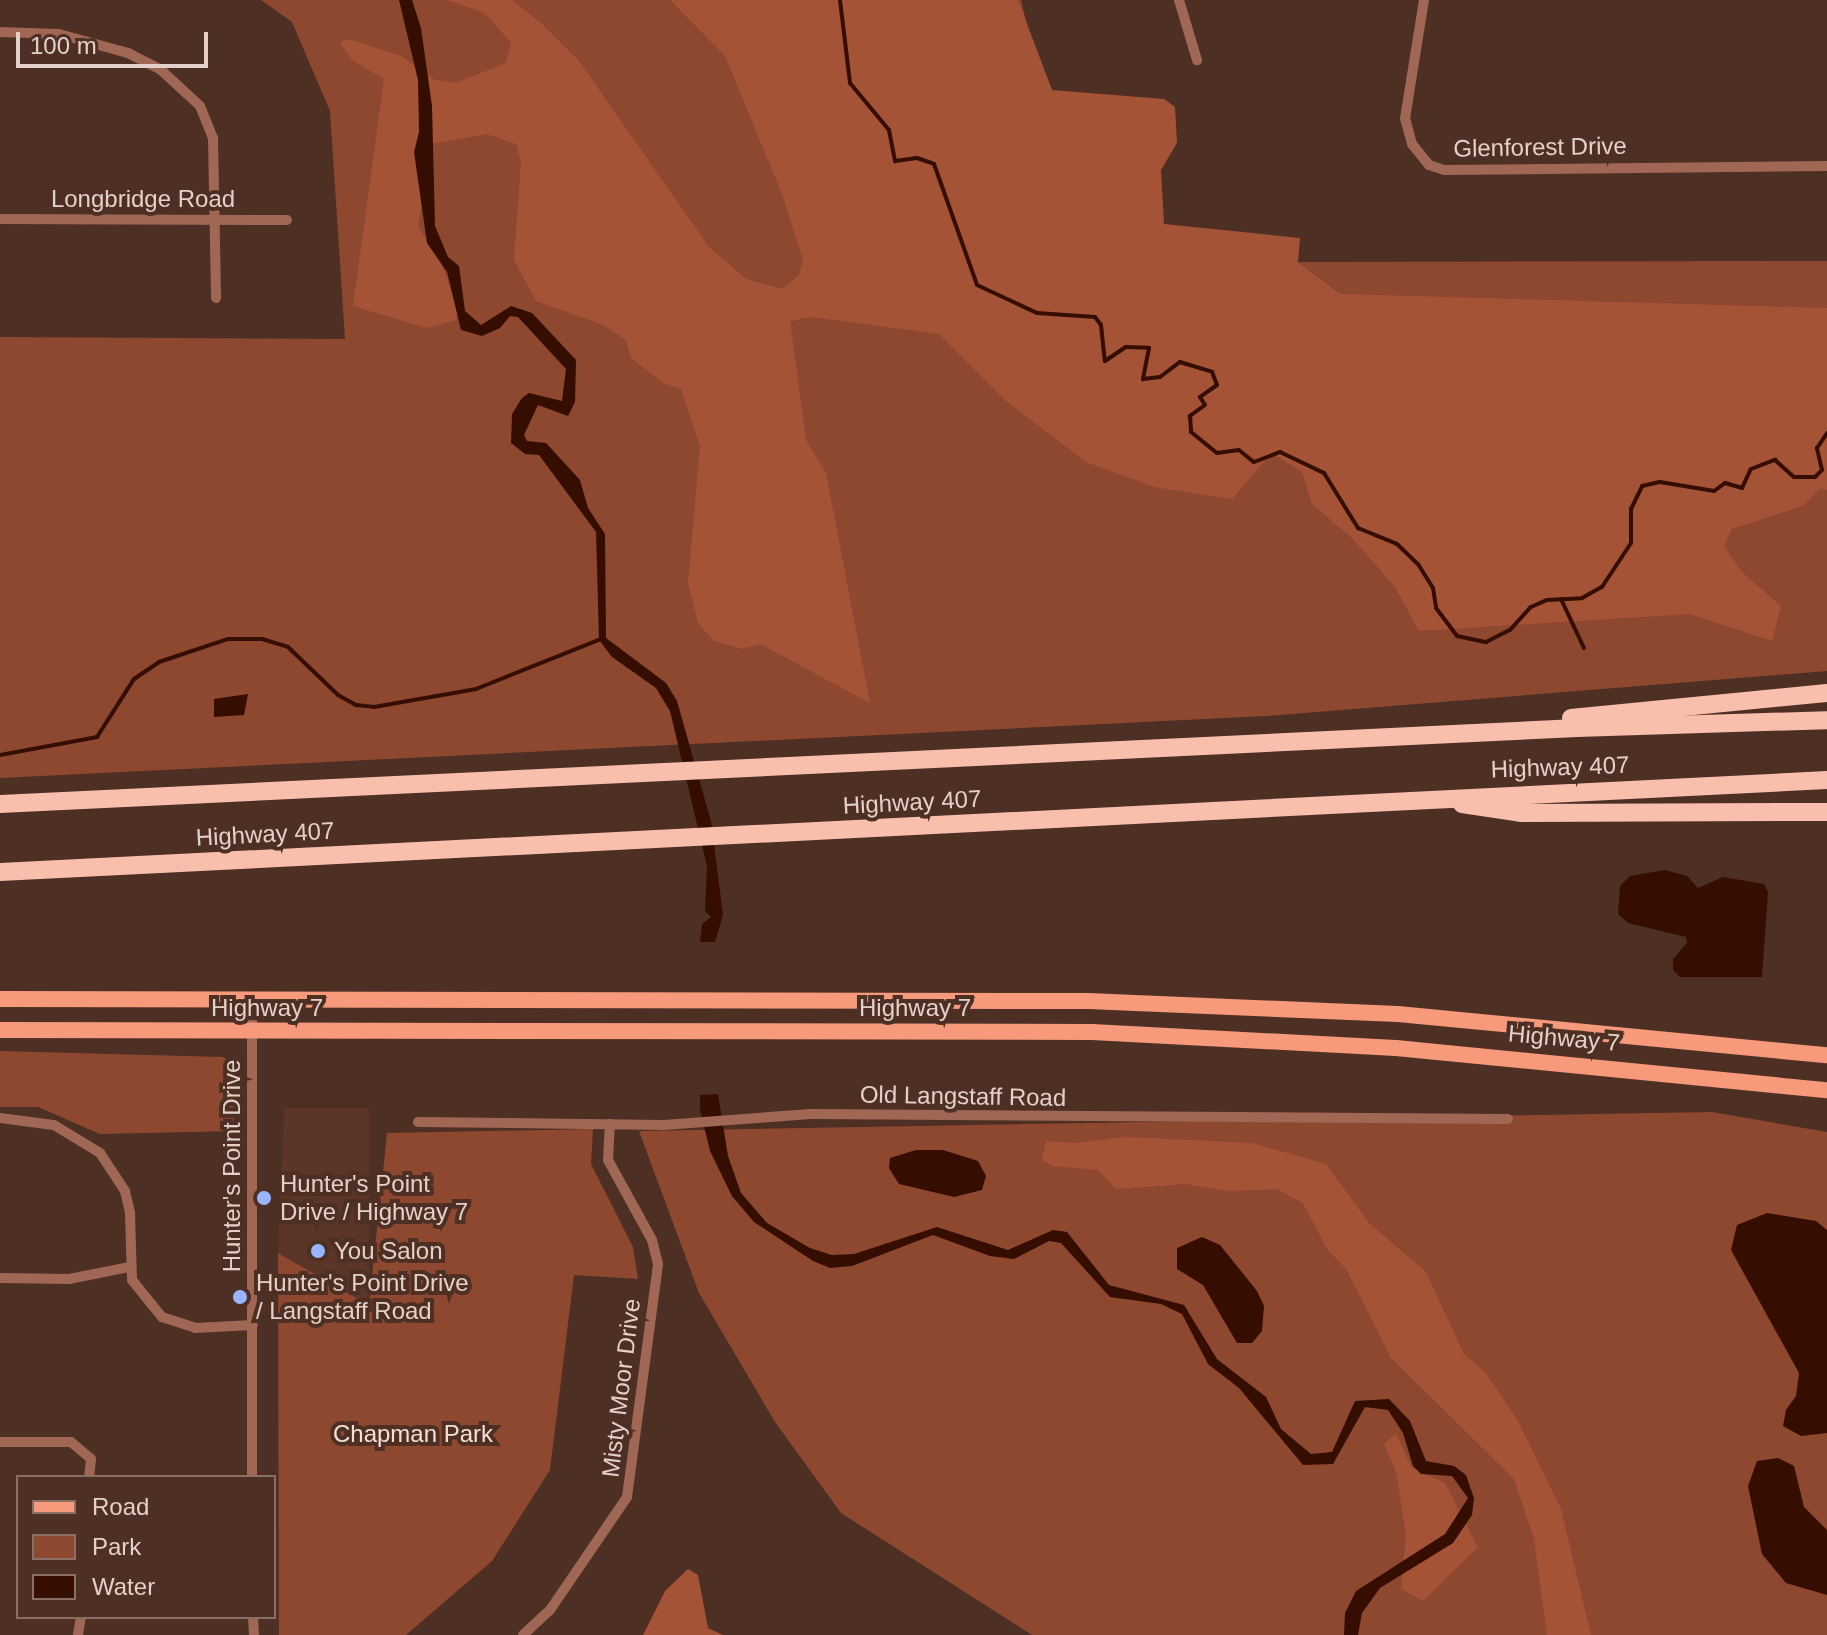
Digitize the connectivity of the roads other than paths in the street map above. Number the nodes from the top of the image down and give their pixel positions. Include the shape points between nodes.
1 (1179, 0) edge
2 (1424, 0) edge
3 (0, 32) edge
4 (1197, 60) dead end
5 (1827, 166) edge
6 (0, 219) edge
7 (213, 219) junction
8 (287, 220) dead end
9 (216, 298) dead end
10 (1827, 693) edge
11 (1827, 720) edge
12 (1473, 733) junction
13 (1827, 780) edge
14 (1415, 798) junction
15 (0, 804) edge
16 (1827, 812) edge
17 (0, 872) edge
18 (0, 999) edge
19 (252, 999) junction
20 (0, 1030) edge
21 (251, 1032) junction
22 (1827, 1055) edge
23 (1827, 1090) edge
24 (0, 1118) edge
25 (1508, 1119) dead end
26 (418, 1122) dead end
27 (610, 1124) junction
28 (129, 1267) junction
29 (0, 1278) edge
30 (253, 1325) junction
31 (0, 1442) edge
32 (89, 1475) edge
33 (252, 1475) edge
34 (523, 1635) edge

1 - 4 street
2 - 5 street, Glenforest Drive via 1405,118 1412,144 1429,165 1444,170
3 - 7 street via 93,41 161,70 183,89 200,106 213,138
6 - 7 street, Longbridge Road
7 - 8 street, Longbridge Road
7 - 9 street
10 - 12 highway via 1640,708
11 - 12 highway, Highway 407
12 - 15 highway, Highway 407
13 - 14 highway, Highway 407
14 - 16 highway via 1522,813
14 - 17 highway, Highway 407
18 - 19 main road, Highway 7
19 - 21 street, Hunter's Point Drive
19 - 22 main road, Highway 7 via 1088,1001 1398,1014
20 - 21 main road, Highway 7
21 - 23 main road, Highway 7 via 1092,1032 1412,1049
21 - 30 street, Hunter's Point Drive
24 - 28 street via 54,1125 100,1153 125,1191
25 - 27 street, Old Langstaff Road via 811,1114 726,1123
26 - 27 street, Old Langstaff Road
27 - 34 street, Misty Moor Drive via 608,1160 652,1240 658,1264 627,1497 550,1610
28 - 29 street via 69,1279
28 - 30 street via 137,1289 162,1317 195,1328
30 - 33 street, Hunter's Point Drive
31 - 32 street via 71,1442 91,1459

